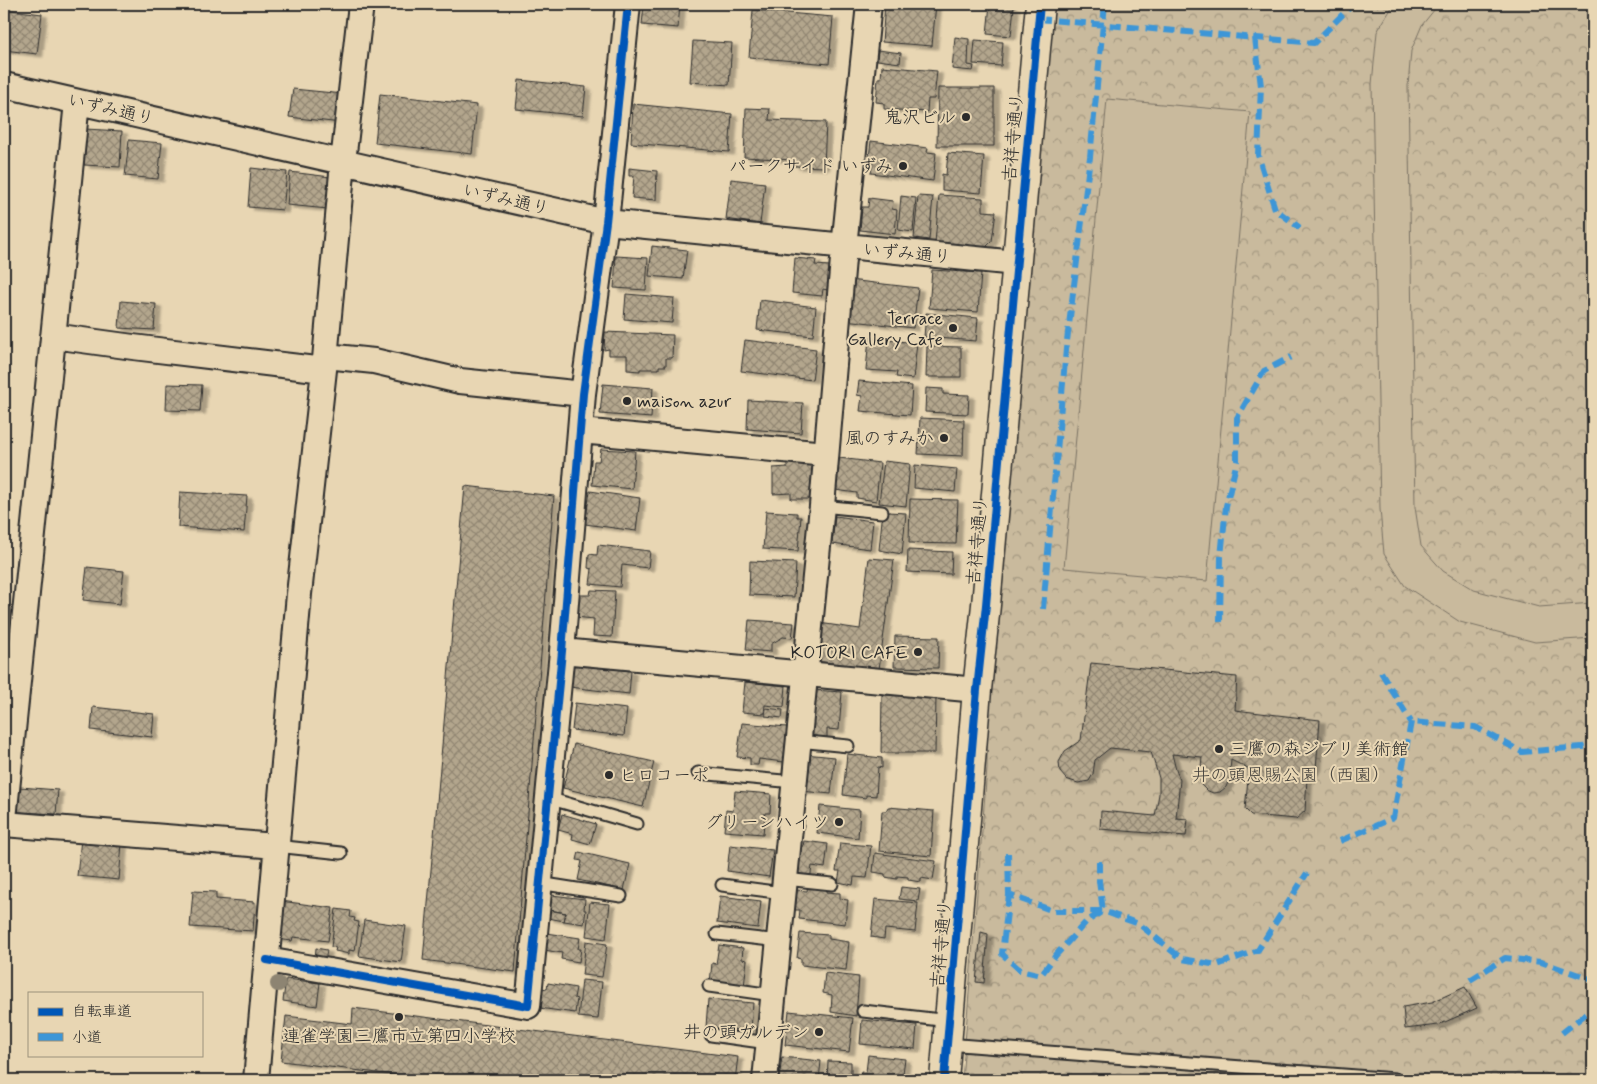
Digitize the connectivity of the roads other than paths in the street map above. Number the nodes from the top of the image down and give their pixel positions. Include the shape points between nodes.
1 (361, 4) edge
2 (628, 4) edge
3 (869, 4) edge
4 (1040, 4) edge
5 (4, 85) edge
6 (77, 102) junction
7 (343, 162) junction
8 (606, 222) junction
9 (844, 247) junction
10 (1016, 263) junction
11 (53, 336) junction
12 (325, 363) junction
13 (584, 394) junction
14 (580, 431) junction
15 (826, 454) junction
16 (822, 506) junction
17 (882, 512) dead end
18 (562, 651) junction
19 (804, 674) junction
20 (976, 690) junction
21 (798, 742) junction
22 (848, 746) dead end
23 (698, 773) dead end
24 (794, 782) junction
25 (548, 798) junction
26 (4, 819) edge
27 (4, 824) edge
28 (638, 824) dead end
29 (276, 846) junction
30 (341, 853) dead end
31 (539, 883) junction
32 (832, 884) dead end
33 (722, 885) dead end
34 (784, 886) junction
35 (621, 896) dead end
36 (718, 934) dead end
37 (778, 941) junction
38 (267, 960) junction
39 (708, 986) dead end
40 (773, 995) junction
41 (863, 1011) dead end
42 (948, 1033) junction
43 (711, 1035) dead end
44 (768, 1043) junction
45 (1394, 1079) dead end
46 (256, 1080) edge
47 (765, 1080) edge
48 (944, 1080) edge

1 - 7 street
2 - 8 street
3 - 9 street
4 - 10 main road, 吉祥寺通り
5 - 6 street, いずみ通り
6 - 7 street, いずみ通り
6 - 11 street
7 - 8 street, いずみ通り
7 - 12 street
8 - 9 street, いずみ通り
8 - 13 street
9 - 10 street, いずみ通り
9 - 15 street
10 - 20 main road, 吉祥寺通り
11 - 12 street via 133,347
11 - 26 street
12 - 13 street via 374,361 460,381
12 - 29 street via 299,594
13 - 14 street
14 - 15 street
14 - 18 street
15 - 16 street
16 - 17 lane
16 - 19 street
18 - 19 street
18 - 25 street
19 - 20 street
19 - 21 street
20 - 42 main road, 吉祥寺通り
21 - 22 lane
21 - 24 street
23 - 24 lane
24 - 34 street
25 - 28 lane
25 - 31 street
27 - 29 street
29 - 30 lane
29 - 38 street
31 - 35 lane
31 - 38 street via 528,1006
32 - 34 lane
33 - 34 lane
34 - 37 street
36 - 37 lane
37 - 40 street
38 - 46 street
39 - 40 lane
40 - 44 street
41 - 42 lane
42 - 45 lane
42 - 48 main road, 吉祥寺通り
43 - 44 lane
44 - 47 street

